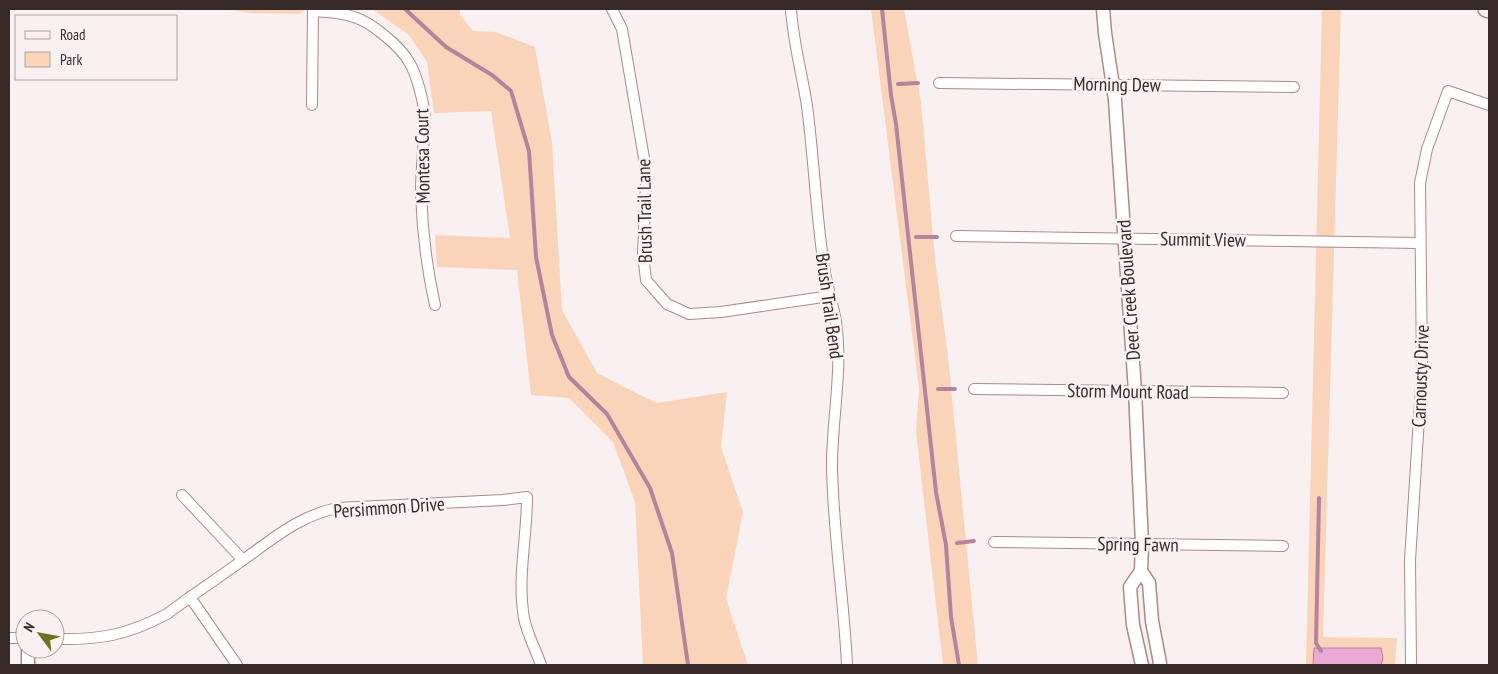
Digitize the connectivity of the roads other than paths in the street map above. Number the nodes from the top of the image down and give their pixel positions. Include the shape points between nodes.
1 (612, 9) edge
2 (791, 9) edge
3 (1103, 9) edge
4 (313, 10) edge
5 (939, 83) dead end
6 (1112, 84) junction
7 (1294, 87) dead end
8 (312, 104) dead end
9 (1489, 105) edge
10 (956, 236) dead end
11 (1125, 238) junction
12 (1420, 243) junction
13 (830, 296) junction
14 (435, 305) dead end
15 (974, 388) dead end
16 (1134, 391) junction
17 (1283, 393) dead end
18 (182, 495) dead end
19 (994, 542) dead end
20 (1142, 544) junction
21 (1283, 546) dead end
22 (243, 560) junction
23 (1141, 571) junction
24 (190, 597) junction
25 (65, 639) edge
26 (237, 665) edge
27 (541, 665) edge
28 (847, 665) edge
29 (1142, 665) edge
30 (1159, 665) edge
31 (1411, 665) edge

1 - 13 street, Brush Trail Lane via 622,29 645,164 643,254 646,280 668,304 689,314
2 - 13 street, Brush Trail Bend
3 - 6 street, Deer Creek Boulevard
4 - 8 street
4 - 14 street, Montesa Court via 356,17 384,34 409,62 420,90 425,119 421,194 428,276
5 - 6 street, Morning Dew
6 - 7 street, Morning Dew
6 - 11 street, Deer Creek Boulevard
9 - 12 street, Carnousty Drive via 1448,91 1427,149 1420,183
10 - 11 street, Summit View
11 - 12 street, Summit View
11 - 16 street, Deer Creek Boulevard
12 - 31 street, Carnousty Drive via 1422,371 1410,560
13 - 28 street, Brush Trail Bend via 836,322 839,368 832,466
15 - 16 street, Storm Mount Road
16 - 17 street, Storm Mount Road
16 - 20 street, Deer Creek Boulevard
18 - 22 street
19 - 20 street, Spring Fawn
20 - 21 street, Spring Fawn
20 - 23 street, Deer Creek Boulevard
22 - 24 street, Persimmon Drive
22 - 27 street, Persimmon Drive via 299,521 337,508 527,497 522,600 525,620
23 - 29 street, Deer Creek Boulevard via 1130,587 1133,625
23 - 30 street, Deer Creek Boulevard via 1149,583
24 - 25 street, Persimmon Drive via 167,614 130,631 113,636
24 - 26 street

